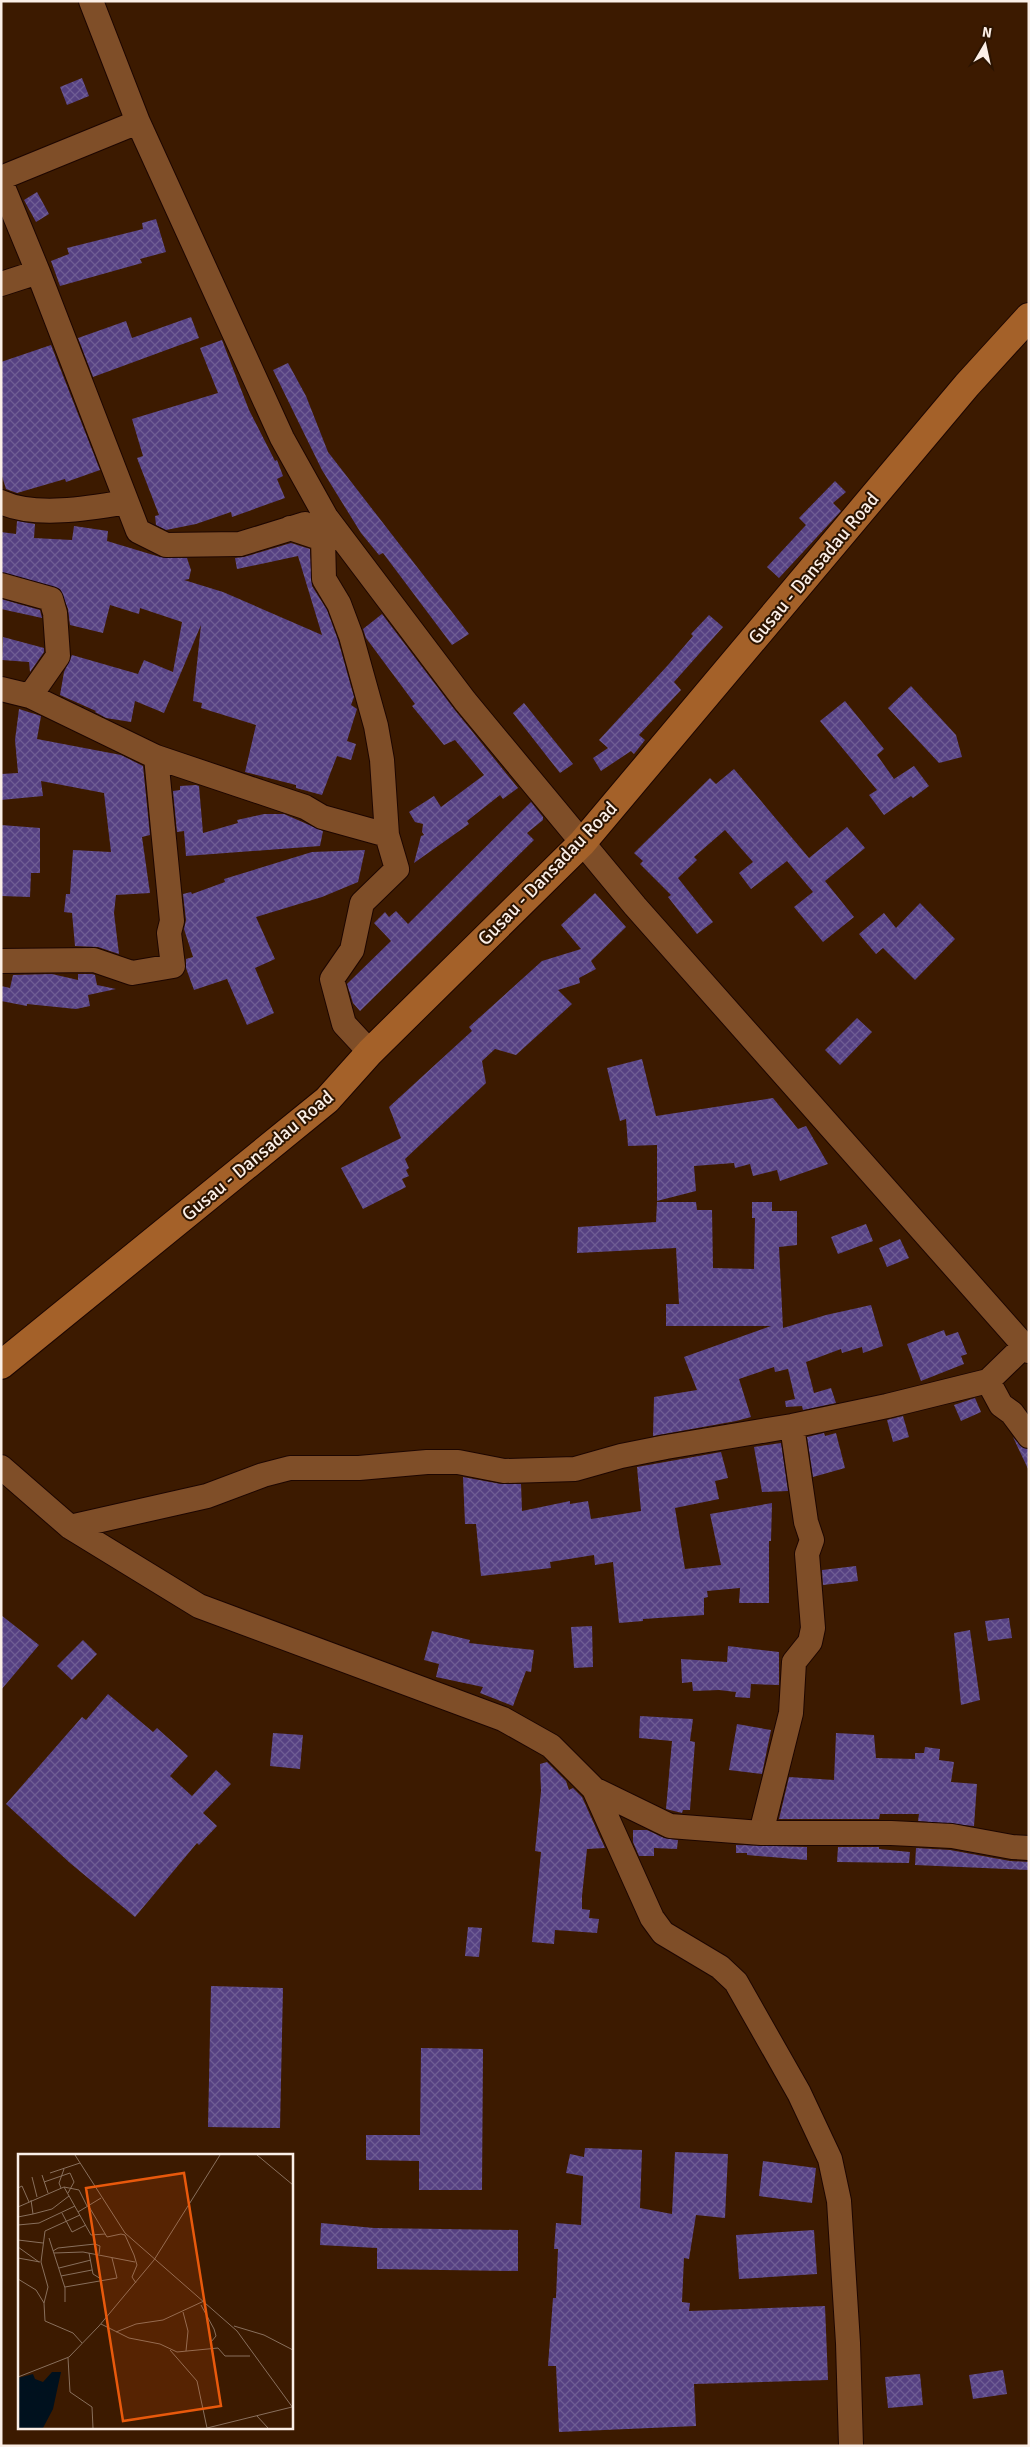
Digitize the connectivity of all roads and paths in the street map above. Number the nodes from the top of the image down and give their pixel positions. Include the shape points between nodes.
1 (90, 1) edge
2 (138, 122) junction
3 (1, 178) edge
4 (1, 182) edge
5 (38, 272) junction
6 (1, 284) edge
7 (1029, 317) edge
8 (1, 502) edge
9 (126, 502) junction
10 (326, 517) junction
11 (290, 528) junction
12 (1, 585) edge
13 (1, 689) edge
14 (30, 696) junction
15 (156, 757) junction
16 (387, 835) junction
17 (582, 843) junction
18 (5, 959) edge
19 (370, 1052) junction
20 (1027, 1348) edge
21 (1, 1365) edge
22 (988, 1381) junction
23 (792, 1426) junction
24 (1029, 1436) edge
25 (1, 1467) edge
26 (70, 1527) junction
27 (594, 1789) junction
28 (761, 1832) junction
29 (1029, 1848) edge
30 (851, 2446) edge

1 - 2 street
2 - 3 street
2 - 10 street via 282,438
4 - 5 street
5 - 6 street
5 - 9 street
7 - 17 main road, Gusau - Dansadau Road via 961,393
8 - 9 street via 13,508 76,510
9 - 11 street via 138,531 166,545 240,544
10 - 11 street
10 - 17 street via 465,701
11 - 16 street via 323,539 324,579 339,604 351,636 376,726 382,760
12 - 14 street via 51,599 55,613 58,656
13 - 14 street
14 - 15 street
15 - 16 street via 305,807 322,817
15 - 18 street via 172,921 169,932 173,966 132,973 94,960
16 - 19 street via 397,869 362,903 352,950 332,979 344,1024
17 - 19 main road, Gusau - Dansadau Road
17 - 20 street via 744,1032
19 - 21 main road, Gusau - Dansadau Road via 328,1100
20 - 22 street
22 - 23 street
22 - 24 street via 1001,1405 1012,1413
23 - 26 street via 657,1449 575,1469 504,1471 458,1462 290,1468 207,1496
23 - 28 street via 806,1522 812,1540 806,1554 813,1628 810,1642 794,1662 791,1713
25 - 26 street
26 - 27 street via 199,1606 503,1719 551,1746
27 - 28 street via 670,1826
27 - 30 street via 652,1918 663,1933 720,1967 736,1982 799,2093 830,2159 839,2200
28 - 29 street via 881,1832 952,1836

